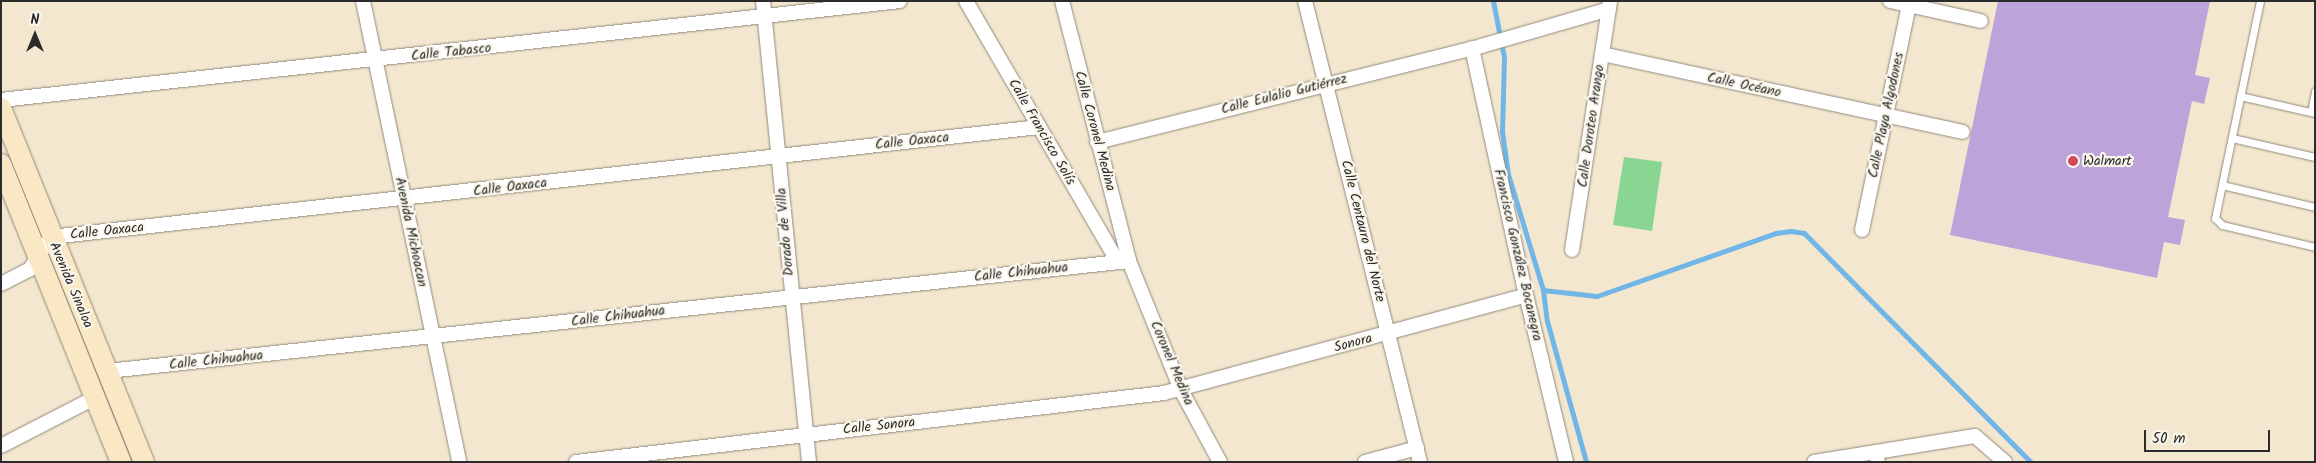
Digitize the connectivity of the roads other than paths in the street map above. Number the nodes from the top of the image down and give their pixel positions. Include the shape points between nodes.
1 (363, 1) edge
2 (763, 1) edge
3 (900, 1) edge
4 (966, 1) edge
5 (1062, 1) edge
6 (1305, 1) edge
7 (1890, 1) edge
8 (2260, 1) edge
9 (1910, 3) edge
10 (1610, 5) edge
11 (764, 16) junction
12 (1981, 21) dead end
13 (1477, 47) junction
14 (1602, 54) junction
15 (376, 60) junction
16 (1325, 83) junction
17 (2315, 92) edge
18 (2240, 96) junction
19 (1, 100) edge
20 (1, 108) edge
21 (2313, 112) edge
22 (1886, 115) junction
23 (1039, 127) junction
24 (1963, 132) dead end
25 (2232, 138) junction
26 (1097, 142) junction
27 (778, 156) junction
28 (2315, 157) edge
29 (1, 164) edge
30 (2222, 185) junction
31 (404, 199) junction
32 (2315, 207) edge
33 (1862, 230) dead end
34 (51, 237) junction
35 (2315, 247) edge
36 (1572, 250) dead end
37 (38, 257) junction
38 (1124, 262) junction
39 (1, 284) edge
40 (791, 295) junction
41 (1526, 295) junction
42 (1390, 333) junction
43 (434, 337) junction
44 (108, 371) junction
45 (1181, 390) junction
46 (96, 397) junction
47 (806, 434) junction
48 (1, 446) edge
49 (1419, 455) edge
50 (1877, 457) edge
51 (122, 462) edge
52 (144, 462) edge
53 (459, 462) edge
54 (576, 462) edge
55 (809, 462) edge
56 (1220, 462) edge
57 (1366, 462) edge
58 (1566, 462) edge
59 (1814, 462) edge
60 (2005, 462) edge

1 - 15 street, Avenida Michoacan
2 - 11 street, Dorado de Villa
3 - 11 street, Calle Tabasco
4 - 23 street, Calle Francisco Solís
5 - 26 street, Calle Coronel Medina
6 - 16 street, Calle Centauro del Norte
7 - 9 street
8 - 18 lane
9 - 12 street
9 - 22 street, Calle Playa Algodones
10 - 13 street, Calle Eulalio Gutiérrez
10 - 14 street, Calle Doroteo Arango
11 - 15 street, Calle Tabasco
11 - 27 street, Dorado de Villa
13 - 16 street, Calle Eulalio Gutiérrez
13 - 41 street, Francisco González Bocanegra
14 - 22 street, Calle Océano
14 - 36 street, Calle Doroteo Arango
15 - 19 street, Calle Tabasco
15 - 31 street, Avenida Michoacan
16 - 26 street, Calle Eulalio Gutiérrez
16 - 42 street, Calle Centauro del Norte
17 - 21 lane
18 - 21 lane
18 - 25 lane
20 - 34 street, Avenida Sinaloa
22 - 24 street, Calle Océano
22 - 33 street, Calle Playa Algodones
23 - 27 street, Calle Oaxaca
23 - 38 street, Calle Francisco Solís
25 - 28 lane
25 - 30 lane
26 - 38 street, Calle Coronel Medina
27 - 31 street, Calle Oaxaca
27 - 40 street, Dorado de Villa
29 - 37 street, Avenida Sinaloa
30 - 32 lane
30 - 35 lane via 2215,218 2222,226
31 - 34 street, Calle Oaxaca
31 - 43 street, Avenida Michoacan
34 - 37 street, Calle Oaxaca
34 - 44 street, Avenida Sinaloa
37 - 39 street, Calle Oaxaca via 30,269
37 - 46 street, Avenida Sinaloa
38 - 40 street, Calle Chihuahua
38 - 45 street, Coronel Medina
40 - 43 street, Calle Chihuahua
40 - 47 street, Dorado de Villa
41 - 42 street, Sonora
41 - 58 street, Francisco González Bocanegra
42 - 45 street, Sonora
42 - 49 street, Calle Centauro del Norte
43 - 44 street, Calle Chihuahua
43 - 53 street, Avenida Michoacan
44 - 52 street, Avenida Sinaloa
45 - 47 street, Calle Sonora
45 - 56 street, Coronel Medina
46 - 48 street
46 - 51 street, Avenida Sinaloa
47 - 54 street, Calle Sonora
47 - 55 street, Dorado de Villa
49 - 57 street
50 - 59 street
50 - 60 street via 1975,436

